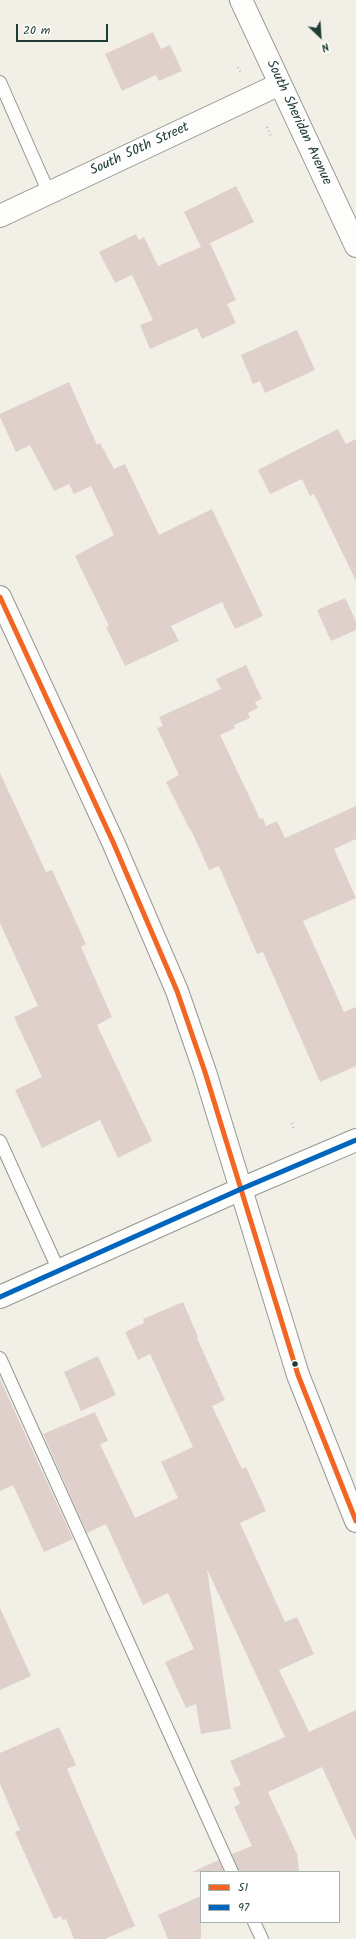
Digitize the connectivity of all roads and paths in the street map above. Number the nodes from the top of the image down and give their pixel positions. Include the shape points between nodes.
1 (241, 0) edge
2 (0, 82) edge
3 (280, 84) junction
4 (267, 127) dead end
5 (271, 137) dead end
6 (49, 193) junction
7 (0, 216) edge
8 (354, 239) edge
9 (0, 597) edge
10 (292, 1123) dead end
11 (294, 1130) dead end
12 (356, 1140) edge
13 (0, 1141) edge
14 (241, 1189) junction
15 (59, 1271) junction
16 (0, 1297) edge
17 (0, 1358) edge
18 (356, 1521) edge
19 (232, 1871) edge
20 (254, 1923) edge
21 (262, 1939) edge

1 - 3 street, South Sheridan Avenue
2 - 6 lane
3 - 6 street, South 50th Street
3 - 8 street, South Sheridan Avenue
4 - 5 path
6 - 7 street, South 50th Street
9 - 14 street via 113,842 177,991
10 - 11 path
12 - 14 street
13 - 15 lane
14 - 15 street
14 - 18 street via 298,1374
15 - 16 street
17 - 19 lane
20 - 21 lane

